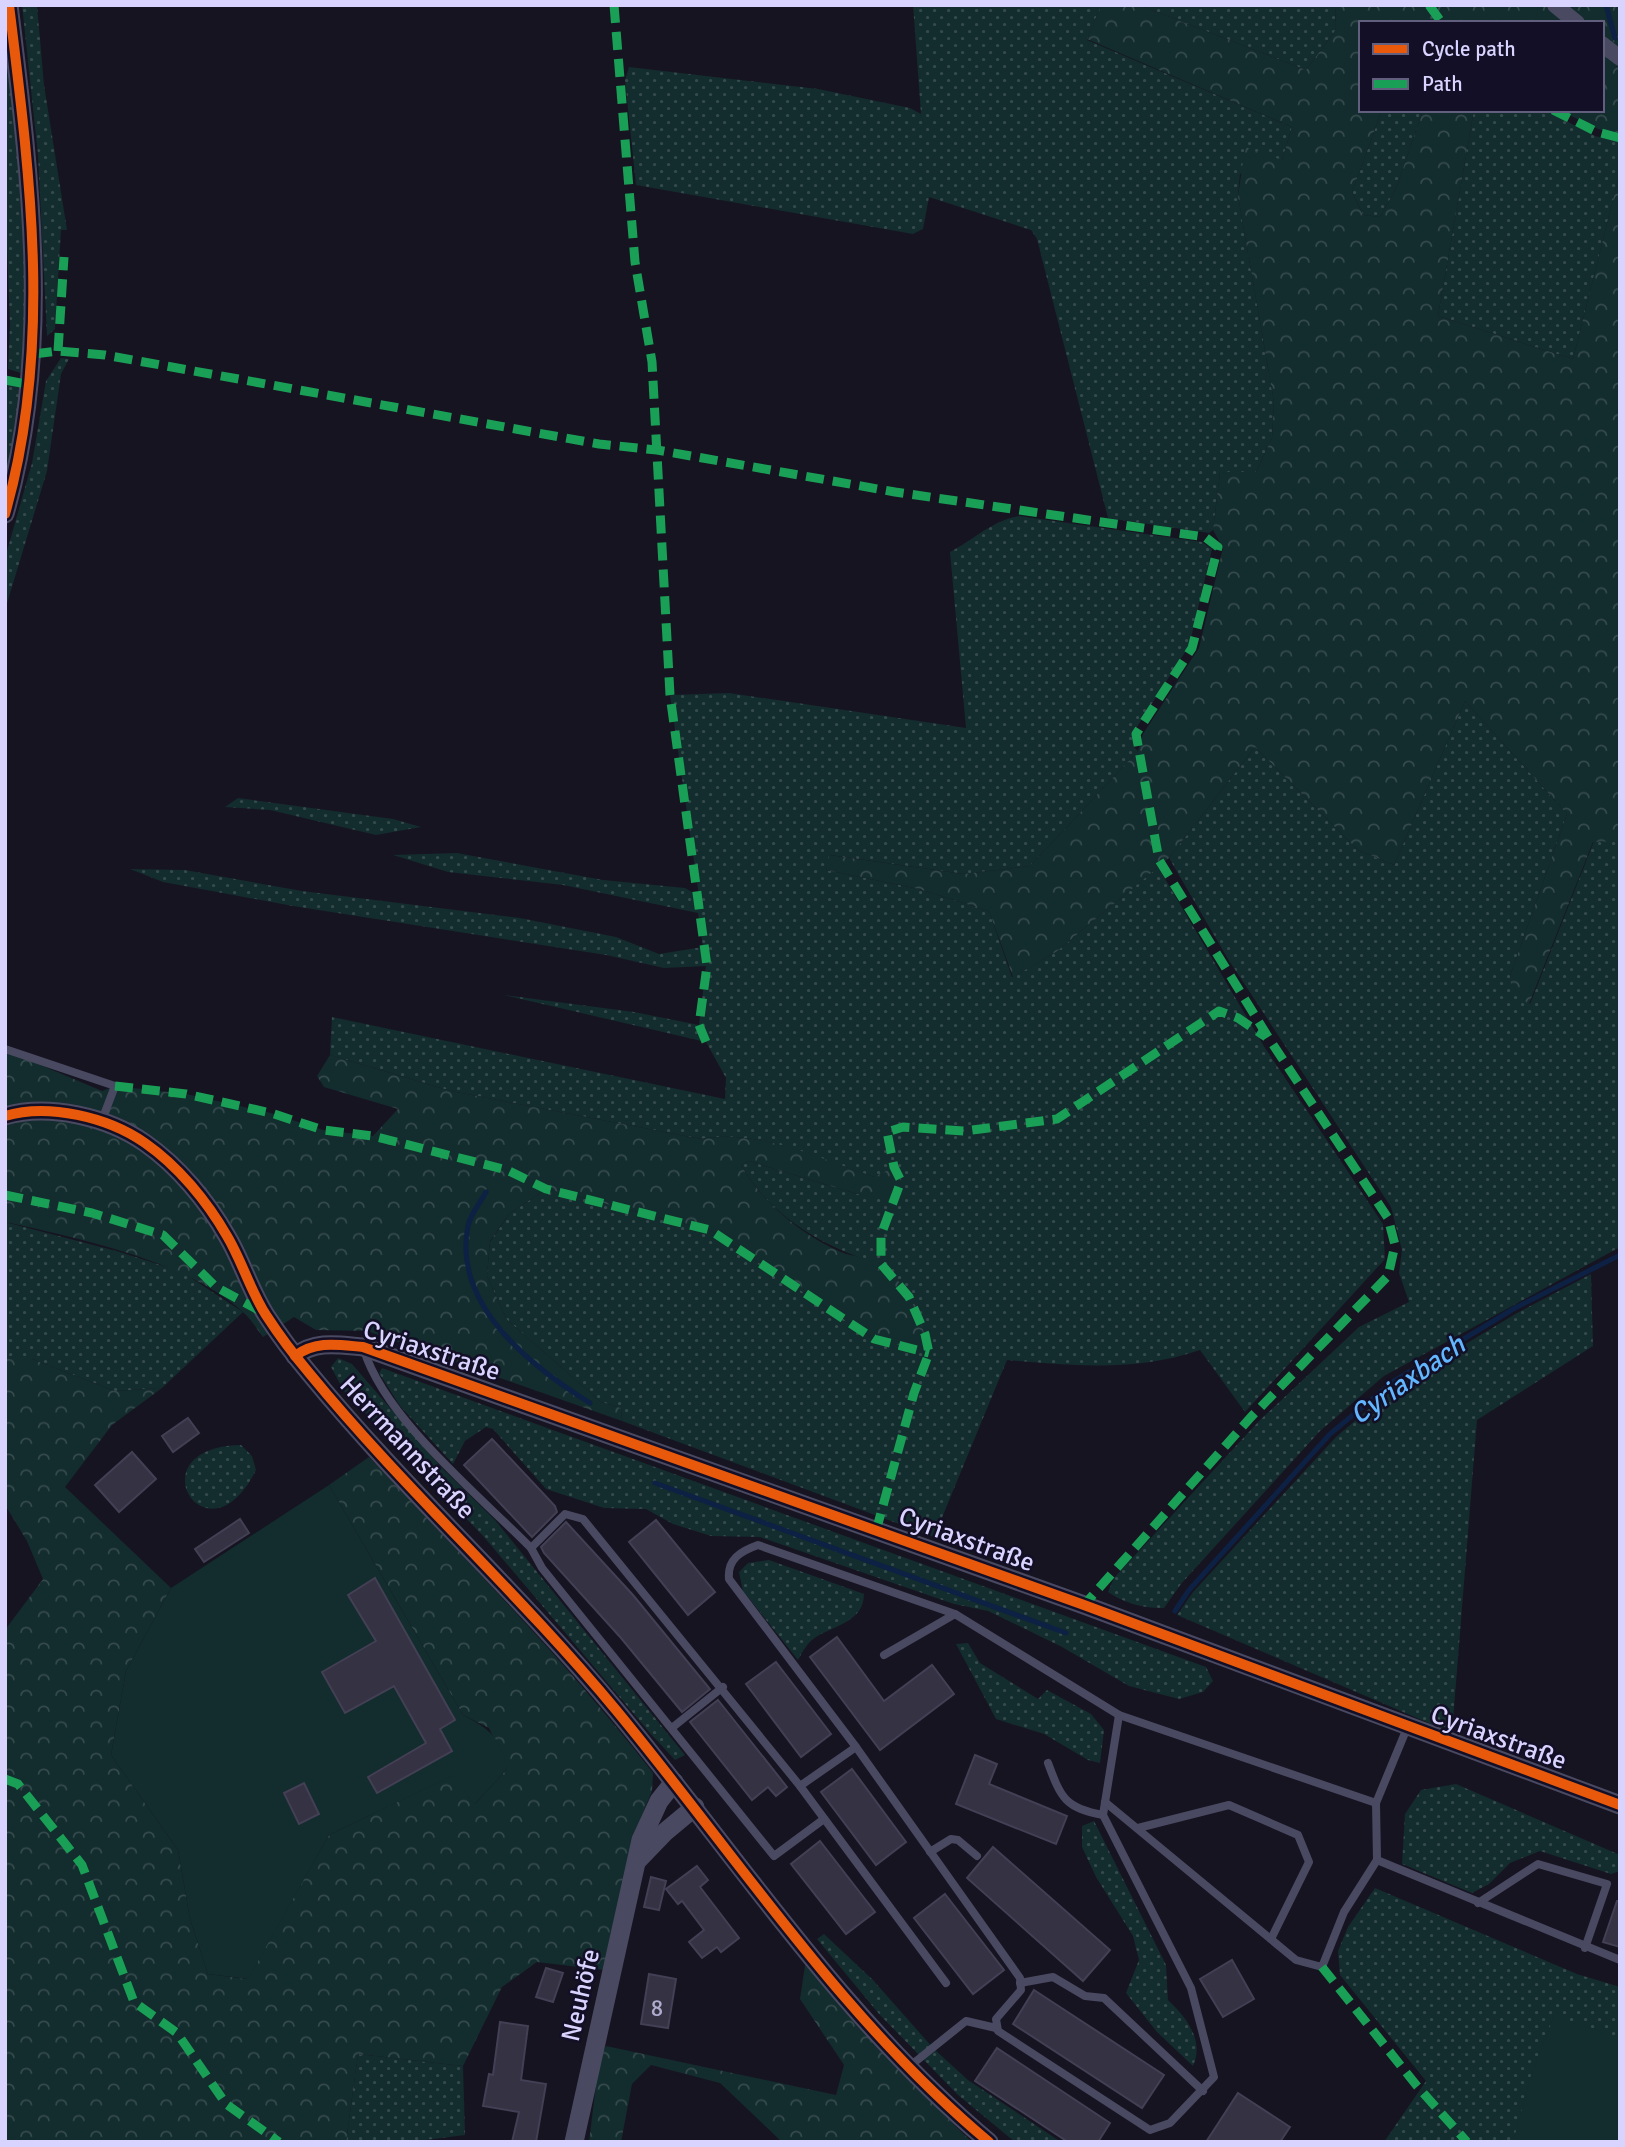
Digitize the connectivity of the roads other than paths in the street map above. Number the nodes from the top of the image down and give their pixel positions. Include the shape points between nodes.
1 (9, 5) edge
2 (1555, 5) edge
3 (1575, 21) edge
4 (1604, 46) edge
5 (1620, 58) edge
6 (5, 514) edge
7 (5, 1049) edge
8 (5, 1116) edge
9 (101, 1123) junction
10 (363, 1347) junction
11 (295, 1356) junction
12 (531, 1548) junction
13 (955, 1614) junction
14 (884, 1655) dead end
15 (723, 1687) junction
16 (1119, 1715) junction
17 (673, 1727) junction
18 (1407, 1728) junction
19 (856, 1746) junction
20 (1048, 1763) dead end
21 (674, 1782) junction
22 (800, 1786) junction
23 (1105, 1801) junction
24 (1376, 1803) junction
25 (1620, 1805) edge
26 (695, 1807) junction
27 (1103, 1815) junction
28 (824, 1819) junction
29 (1138, 1828) junction
30 (930, 1852) junction
31 (976, 1856) dead end
32 (638, 1860) junction
33 (1377, 1860) junction
34 (1478, 1903) junction
35 (1271, 1939) junction
36 (1585, 1948) junction
37 (1620, 1960) edge
38 (946, 1983) dead end
39 (1020, 1983) junction
40 (996, 2028) junction
41 (909, 2067) junction
42 (1203, 2091) junction
43 (574, 2142) edge
44 (989, 2142) edge

1 - 6 street via 28,177 34,354 23,446
2 - 3 street
4 - 5 street
7 - 9 lane via 115,1086
8 - 9 street, Herrmannstraße via 51,1111
9 - 11 street, Herrmannstraße via 144,1142 209,1208 265,1314
10 - 11 street, Cyriaxstraße via 326,1344
10 - 12 lane via 371,1374 397,1410
10 - 18 street, Cyriaxstraße via 1084,1605
11 - 21 street, Herrmannstraße via 605,1698
12 - 15 lane via 565,1514 583,1519
12 - 17 lane via 542,1568
13 - 14 lane
13 - 16 lane
13 - 19 lane via 758,1545 733,1559 729,1579
15 - 17 lane
15 - 22 lane
16 - 23 lane
16 - 24 lane
17 - 28 lane via 774,1856
18 - 24 lane
18 - 25 street, Cyriaxstraße
19 - 22 lane
19 - 30 lane
20 - 27 lane via 1065,1801 1082,1811
21 - 26 street, Herrmannstraße
21 - 32 street, Neuhöfe via 646,1826
22 - 28 lane
23 - 27 lane
23 - 29 lane
24 - 33 lane
26 - 32 street
26 - 41 street, Herrmannstraße via 805,1947
27 - 42 lane via 1191,1988 1214,2077
28 - 38 lane
29 - 35 lane
29 - 35 lane via 1229,1805 1298,1835 1309,1862
30 - 31 lane via 951,1839
30 - 39 lane
32 - 43 street, Neuhöfe
33 - 34 lane
33 - 35 lane via 1344,1912 1322,1967 1296,1960
34 - 36 lane
34 - 36 lane via 1538,1864 1607,1884
36 - 37 lane
39 - 40 lane via 1021,1990 996,2019
39 - 42 lane via 1053,1977 1085,1996 1104,1998
40 - 41 lane via 966,2021
40 - 42 lane via 1150,2130 1170,2123
41 - 44 street, Herrmannstraße

